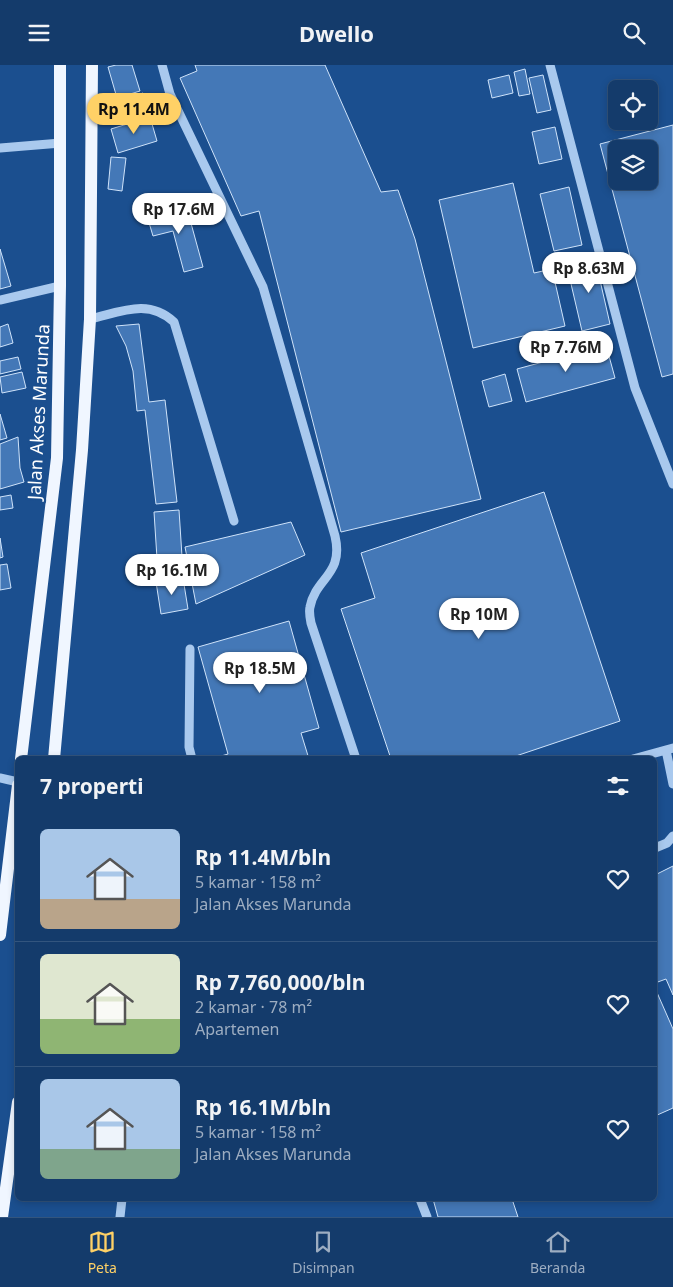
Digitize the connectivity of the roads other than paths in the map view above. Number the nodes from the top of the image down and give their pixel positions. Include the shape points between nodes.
1 (60, 65) edge
2 (92, 65) edge
3 (162, 65) edge
4 (550, 65) edge
5 (60, 143) junction
6 (0, 148) edge
7 (60, 287) junction
8 (0, 300) edge
9 (90, 319) junction
10 (673, 483) edge
11 (234, 521) dead end
12 (190, 649) dead end
13 (669, 749) edge
14 (21, 756) edge
15 (54, 756) edge
16 (191, 756) edge
17 (355, 756) edge
18 (644, 756) edge
19 (0, 778) edge
20 (15, 783) edge
21 (673, 784) edge
22 (15, 809) edge
23 (673, 836) edge
24 (657, 847) edge
25 (0, 935) edge
26 (15, 1124) edge
27 (122, 1201) edge
28 (421, 1201) edge
29 (2, 1217) edge
30 (120, 1217) edge
31 (427, 1217) edge

1 - 5 main road, Jalan Akses Marunda
2 - 9 main road
3 - 17 street via 170,94 263,287 335,537 338,551 335,565 309,607 311,623
4 - 10 street via 635,388
5 - 6 street
5 - 7 main road, Jalan Akses Marunda
7 - 8 street
7 - 14 main road, Jalan Akses Marunda via 57,459
9 - 11 street via 143,307 158,311 174,322
9 - 15 main road via 81,460
12 - 16 street
13 - 18 street
13 - 21 street
19 - 20 street
22 - 25 main road
23 - 24 street
26 - 29 main road
27 - 30 street
28 - 31 street

